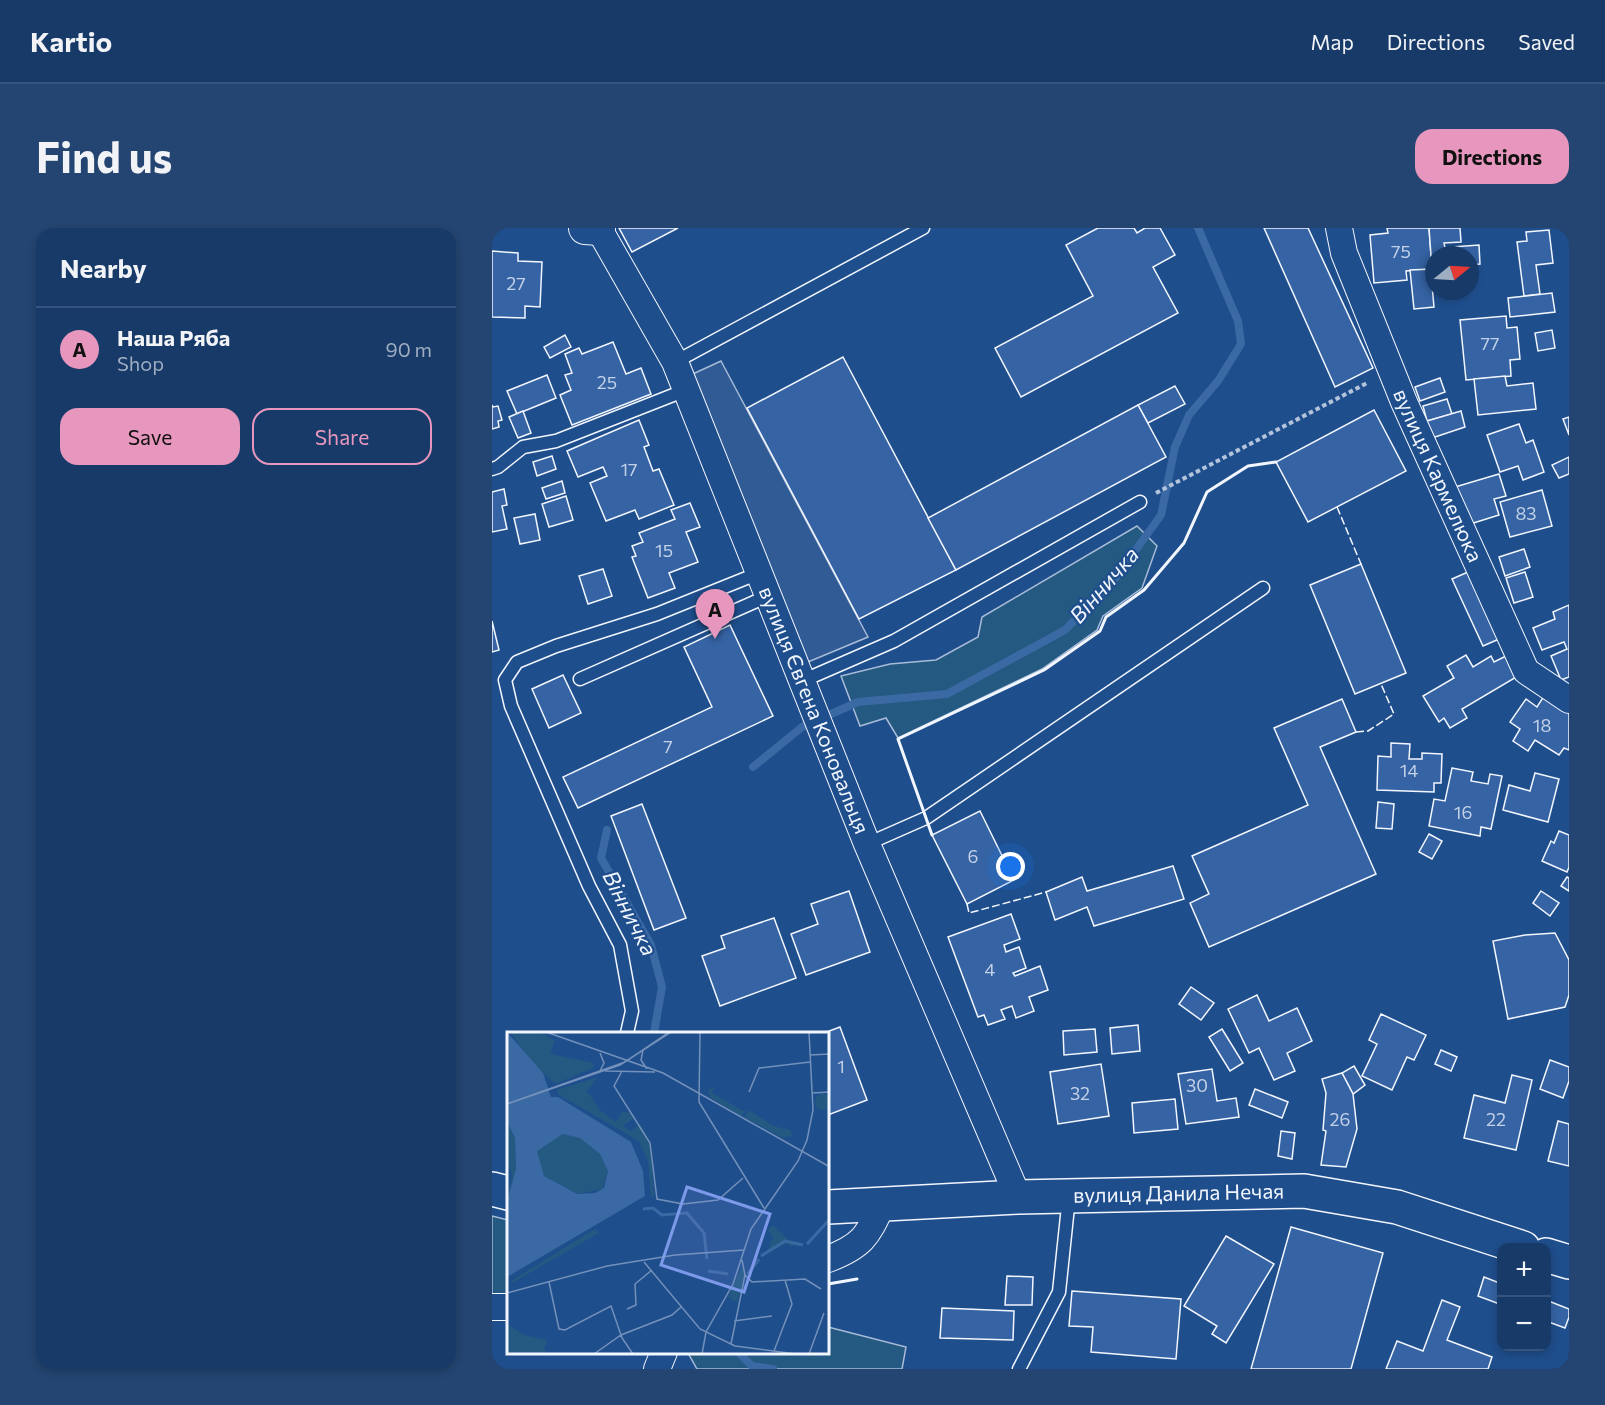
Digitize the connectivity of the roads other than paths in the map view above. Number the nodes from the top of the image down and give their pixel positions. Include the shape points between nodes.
1 (594, 228) edge
2 (923, 228) edge
3 (1339, 228) edge
4 (675, 362) junction
5 (686, 390) junction
6 (492, 469) edge
7 (1140, 502) road end
8 (759, 573) junction
9 (1263, 588) dead end
10 (768, 596) junction
11 (580, 679) dead end
12 (802, 681) junction
13 (1569, 700) edge
14 (867, 844) junction
15 (627, 1032) edge
16 (492, 1189) edge
17 (507, 1193) edge
18 (1069, 1196) junction
19 (1018, 1197) junction
20 (882, 1205) junction
21 (830, 1207) edge
22 (1508, 1243) edge
23 (830, 1257) edge
24 (1551, 1257) edge
25 (1569, 1262) edge
26 (664, 1354) edge
27 (657, 1369) edge
28 (1019, 1369) edge

1 - 4 street, вулиця Євгена Коновальця
2 - 4 lane
3 - 13 street, вулиця Кармелюка via 1344,253 1404,402 1526,671
4 - 5 street, вулиця Євгена Коновальця
5 - 6 lane via 556,441 523,447
5 - 8 street, вулиця Євгена Коновальця
7 - 12 lane via 894,641
8 - 10 street, вулиця Євгена Коновальця
8 - 15 lane via 657,614 517,662 504,680 511,706 620,945 632,1011
9 - 14 lane via 926,818
10 - 11 lane
10 - 12 street, вулиця Євгена Коновальця
12 - 14 street, вулиця Євгена Коновальця
14 - 19 street, вулиця Євгена Коновальця
16 - 17 main road
18 - 19 main road, вулиця Данила Нечая
18 - 22 main road, вулиця Данила Нечая via 1304,1191 1396,1207
18 - 28 lane via 1059,1293
19 - 20 main road, вулиця Данила Нечая
20 - 21 main road, вулиця Данила Нечая
20 - 23 street via 866,1236 845,1252
24 - 25 main road
26 - 27 street

